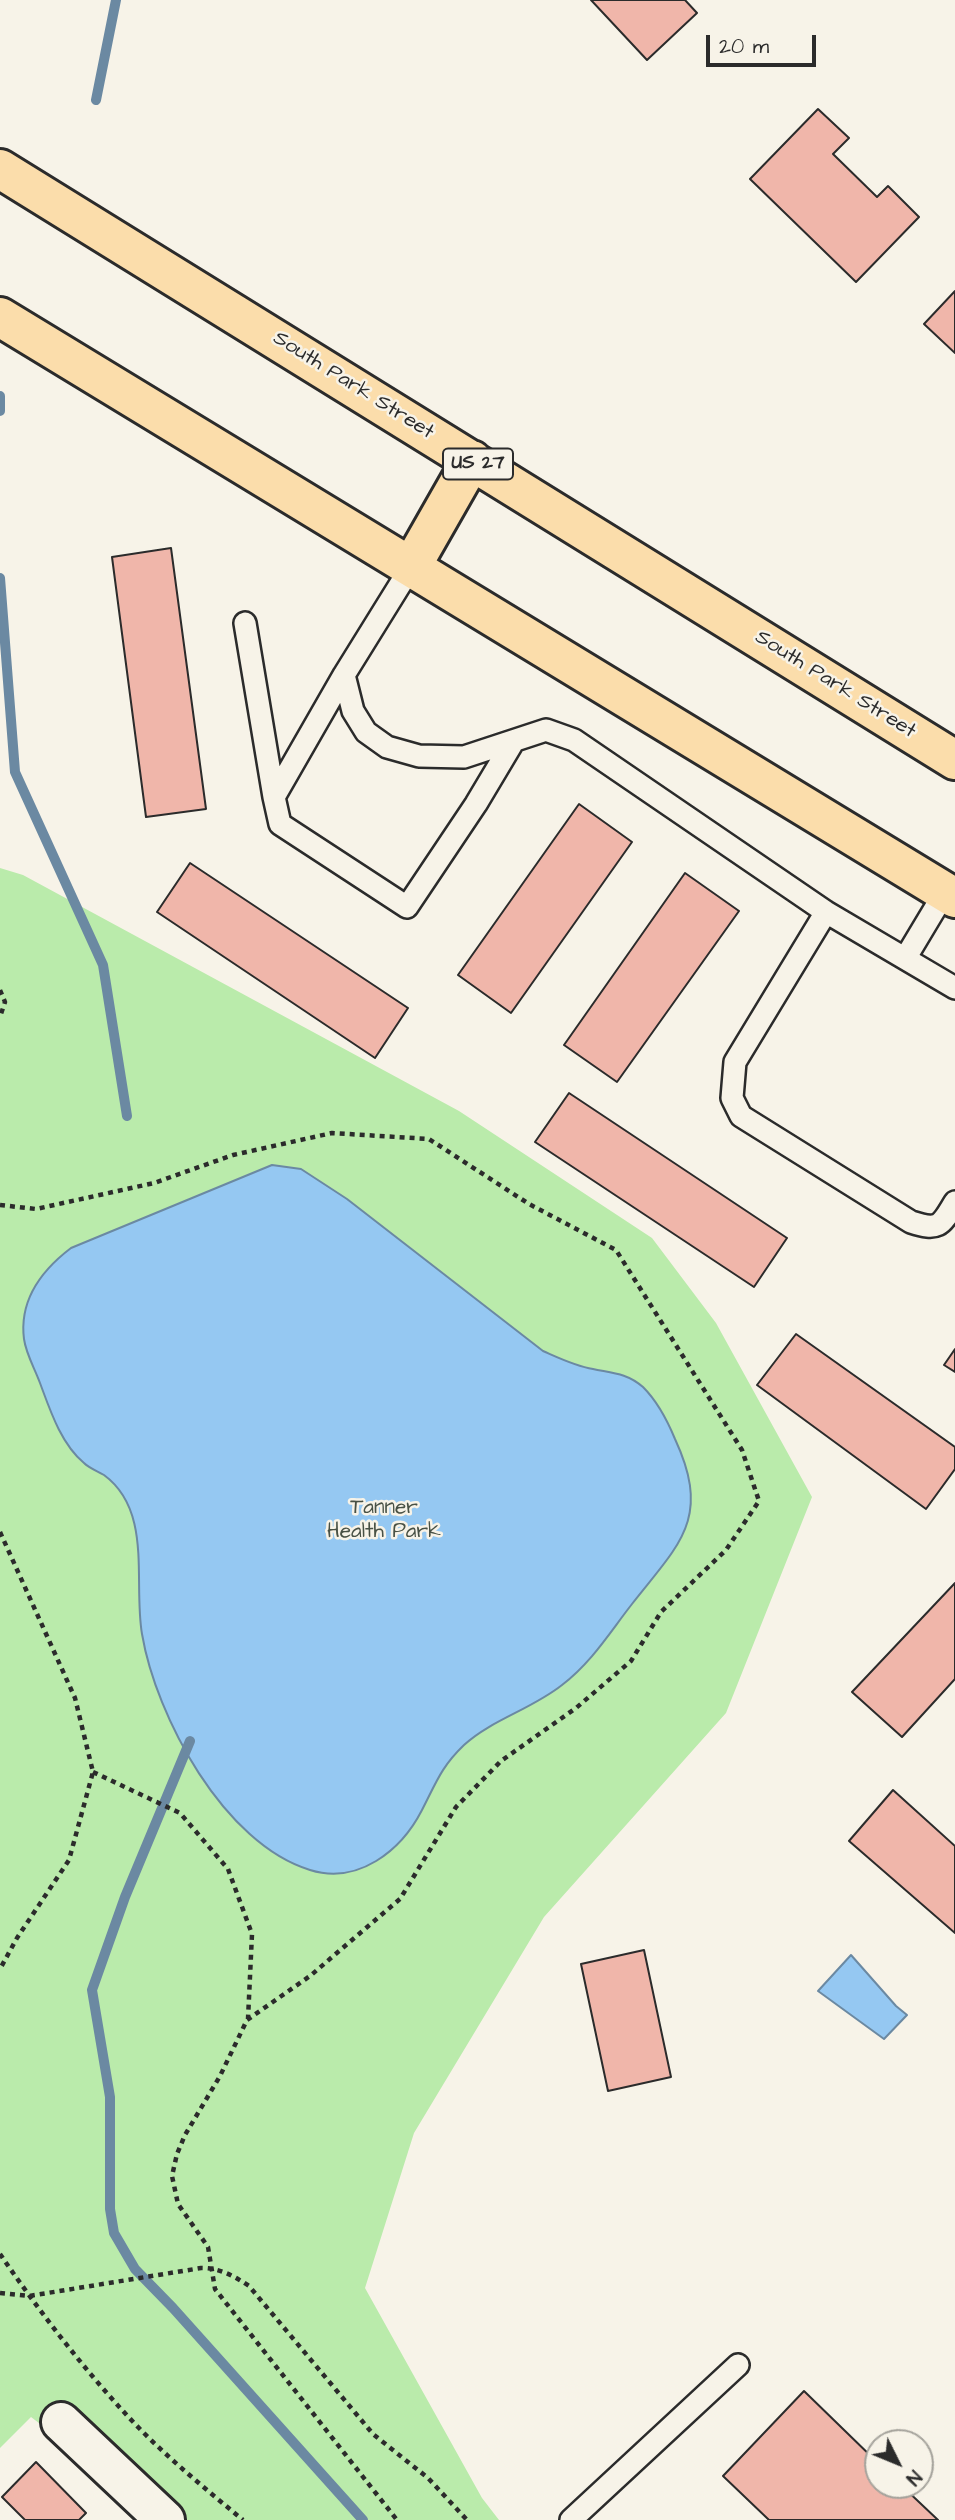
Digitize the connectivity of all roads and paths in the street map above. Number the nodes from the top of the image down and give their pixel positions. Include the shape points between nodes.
1 (0, 169) edge
2 (0, 317) edge
3 (472, 460) junction
4 (411, 568) junction
5 (245, 623) dead end
6 (344, 675) junction
7 (513, 741) junction
8 (955, 760) edge
9 (274, 797) junction
10 (950, 895) edge
11 (826, 912) junction
12 (906, 957) junction
13 (955, 988) edge
14 (0, 990) edge
15 (0, 1017) edge
16 (955, 1202) edge
17 (0, 1205) edge
18 (0, 1532) edge
19 (93, 1772) junction
20 (9, 1951) junction
21 (0, 1952) edge
22 (0, 1969) edge
23 (247, 2020) junction
24 (0, 2254) edge
25 (210, 2268) junction
26 (0, 2293) edge
27 (29, 2296) junction
28 (738, 2365) dead end
29 (61, 2422) dead end
30 (164, 2520) edge
31 (243, 2520) edge
32 (397, 2520) edge
33 (467, 2520) edge
34 (571, 2520) edge

1 - 3 main road, South Park Street / US 27
2 - 4 main road
3 - 4 main road
3 - 8 main road, South Park Street / US 27
4 - 6 lane
4 - 10 main road
5 - 9 lane
6 - 7 lane via 353,711 366,733 387,747 419,756 464,757
6 - 9 lane
7 - 9 lane via 407,907 280,824
7 - 11 lane via 546,730 575,740
10 - 12 lane
11 - 12 lane
11 - 16 lane via 735,1062 732,1098 741,1116 911,1222 929,1228 944,1222
12 - 13 lane
14 - 15 path via 5,1002
17 - 23 path via 36,1209 154,1183 233,1155 332,1133 429,1139 529,1203 616,1250 742,1450 759,1500 726,1550 661,1612 631,1661 576,1708 501,1761 456,1807 400,1899 310,1976
18 - 19 path via 75,1698
19 - 20 path via 69,1860
19 - 23 path via 180,1813 228,1868 252,1934
20 - 21 path
20 - 22 path
23 - 25 path via 185,2135 172,2176 178,2204 208,2247
24 - 27 path
25 - 27 path
25 - 32 path via 220,2298
25 - 33 path via 249,2286 373,2434 428,2478
26 - 27 path
27 - 31 path via 124,2412
28 - 34 lane
29 - 30 street

